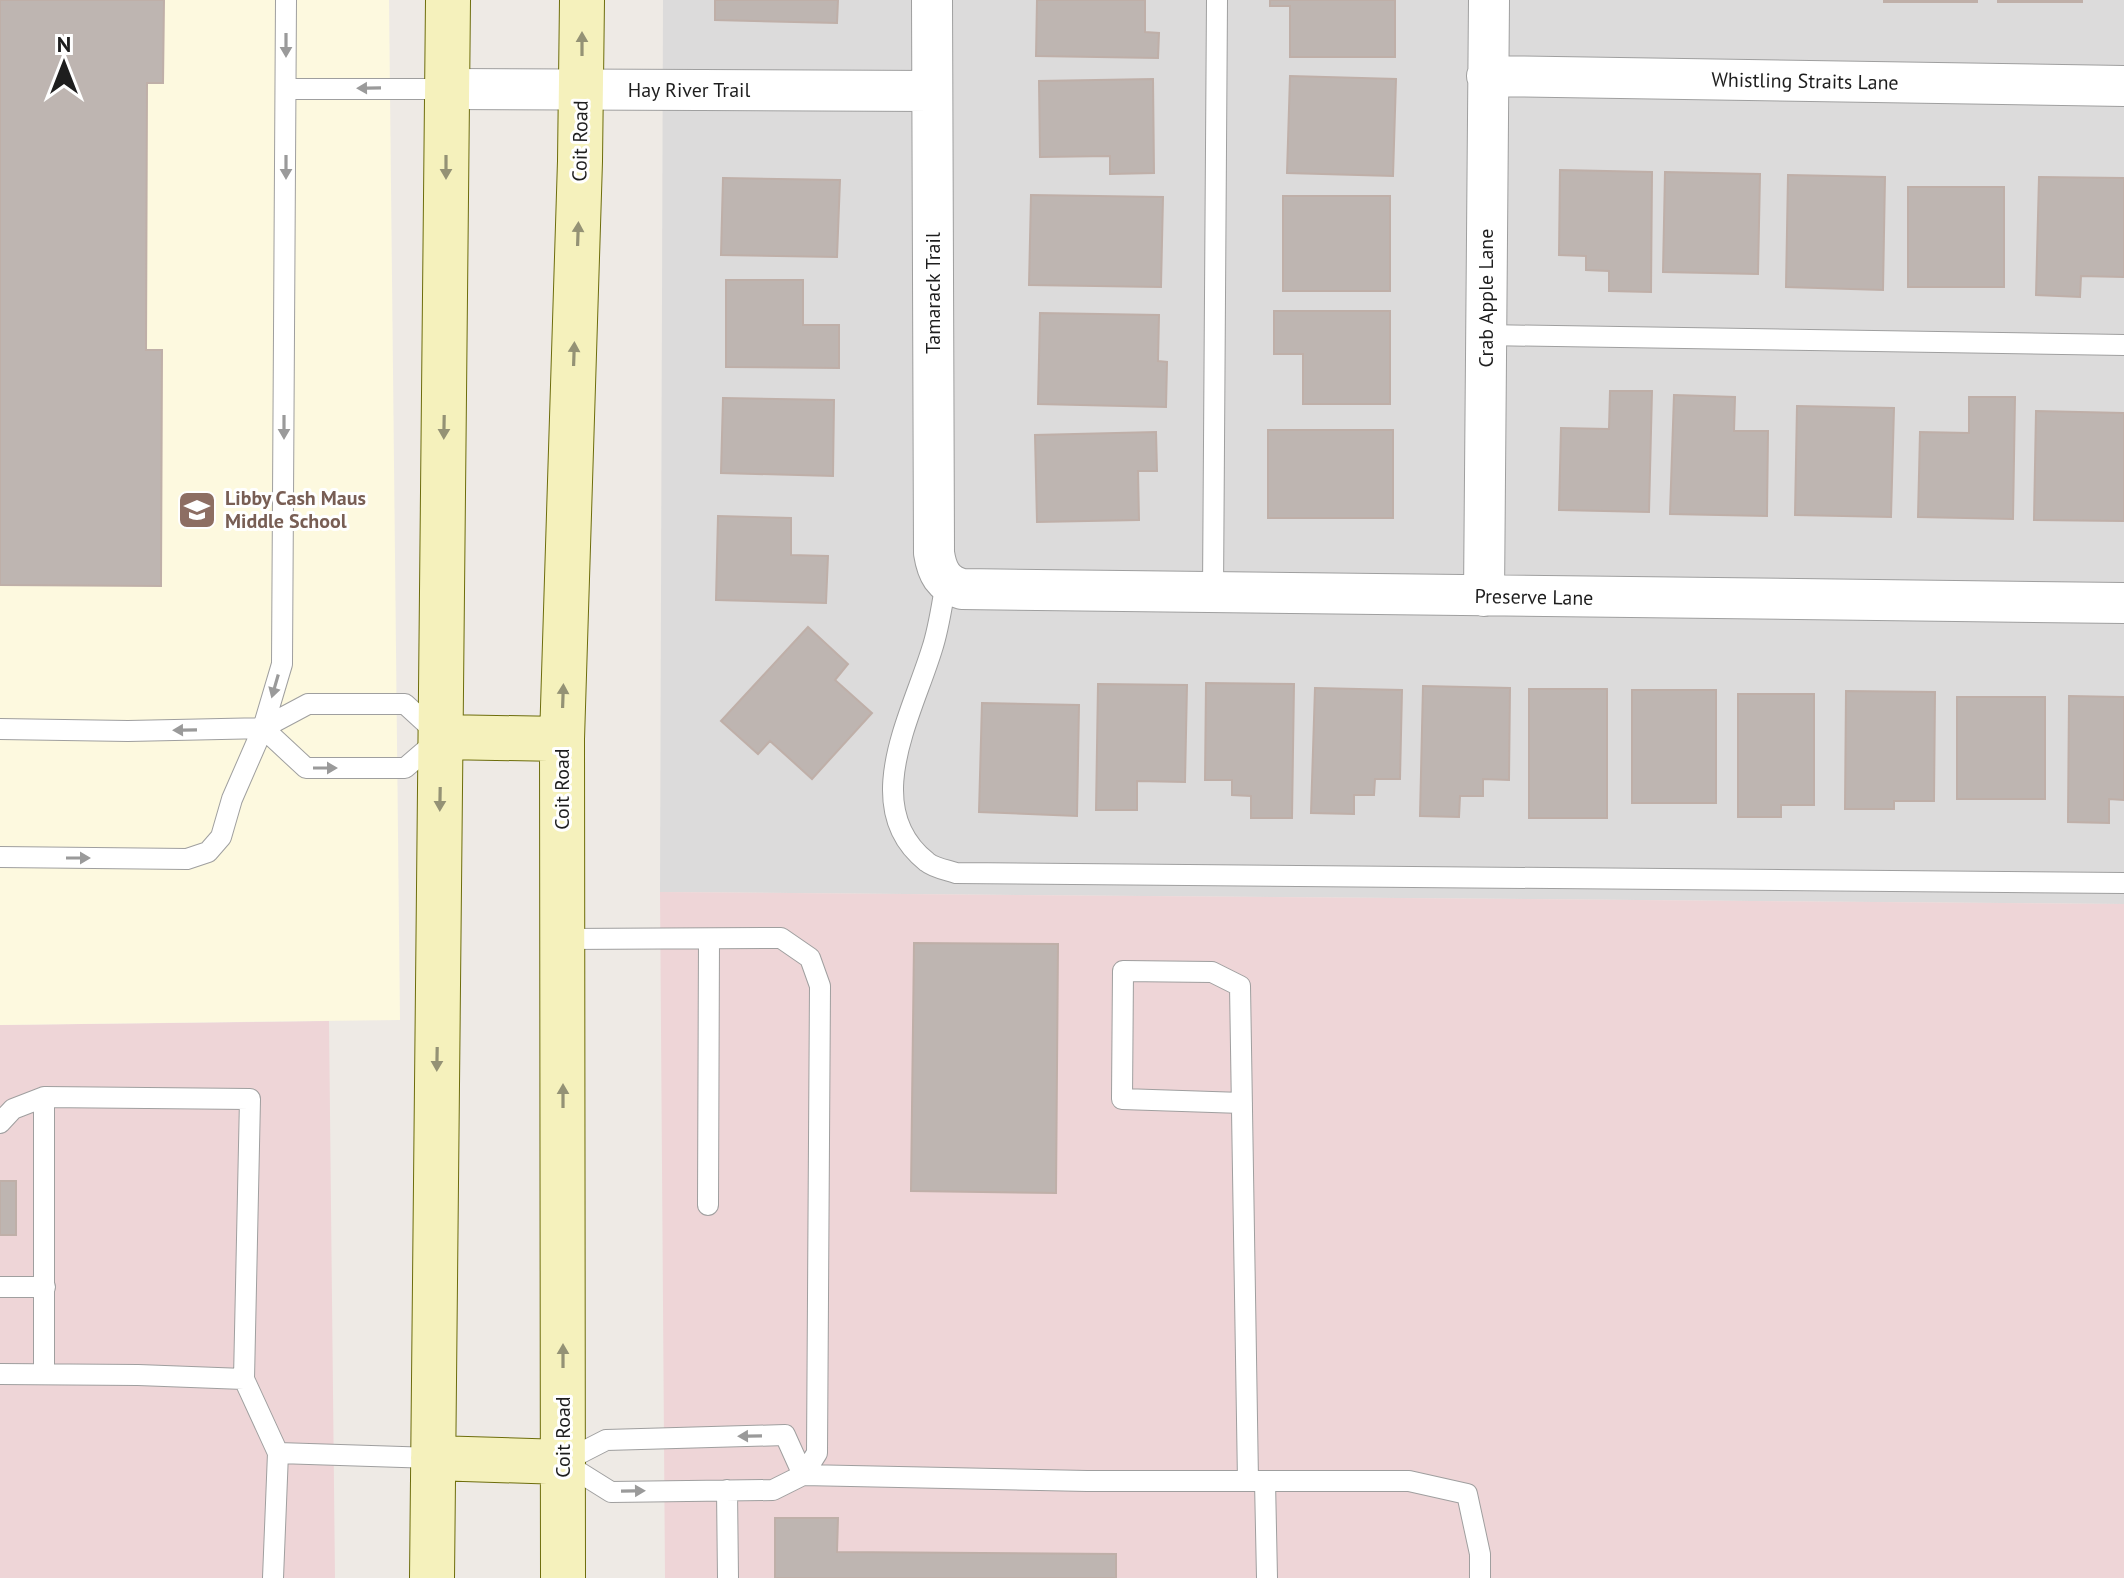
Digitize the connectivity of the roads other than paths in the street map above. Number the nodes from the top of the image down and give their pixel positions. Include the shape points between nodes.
1 (286, 0) edge
2 (448, 0) edge
3 (582, 0) edge
4 (932, 0) edge
5 (1217, 0) edge
6 (1489, 0) edge
7 (1487, 76) junction
8 (2124, 86) edge
9 (287, 89) junction
10 (447, 89) junction
11 (581, 89) junction
12 (931, 91) junction
13 (1486, 335) junction
14 (2124, 345) edge
15 (946, 582) junction
16 (1213, 592) junction
17 (1484, 596) junction
18 (2124, 603) edge
19 (263, 728) junction
20 (0, 729) edge
21 (441, 737) junction
22 (562, 739) junction
23 (0, 857) edge
24 (2124, 883) edge
25 (563, 939) junction
26 (709, 939) junction
27 (44, 1097) junction
28 (1242, 1103) junction
29 (0, 1123) edge
30 (708, 1205) dead end
31 (0, 1287) edge
32 (45, 1287) junction
33 (44, 1373) junction
34 (0, 1374) edge
35 (244, 1379) junction
36 (278, 1453) junction
37 (433, 1458) junction
38 (563, 1462) junction
39 (803, 1475) junction
40 (1256, 1481) junction
41 (727, 1490) junction
42 (273, 1578) edge
43 (432, 1578) edge
44 (563, 1578) edge
45 (728, 1578) edge
46 (1267, 1578) edge
47 (1480, 1578) edge

1 -> 9 lane
2 - 10 main road
11 -> 3 main road, Coit Road
4 - 12 street, Tamarack Trail
5 - 16 lane
6 - 7 street, Crab Apple Lane
7 - 8 street, Whistling Straits Lane
7 - 13 street, Crab Apple Lane
10 -> 9 lane
9 -> 19 lane via 282,664
10 - 11 street, Hay River Trail
10 -> 21 main road
11 - 12 street, Hay River Trail
22 -> 11 main road, Coit Road
12 - 15 street, Tamarack Trail via 934,553
13 - 14 lane
13 - 17 street, Crab Apple Lane
15 - 16 street, Preserve Lane via 962,589
15 - 24 lane via 934,646 897,753 893,804 897,827 913,848 928,864 956,873
16 - 17 street, Preserve Lane
17 - 18 street, Preserve Lane
19 -> 20 lane
19 - 21 lane via 308,704 405,704
19 -> 21 lane via 306,768 405,768
23 -> 19 lane via 187,859 208,852 221,837
21 - 22 main road
21 -> 37 main road
22 - 25 main road, Coit Road
25 - 26 lane
38 -> 25 main road, Coit Road
26 - 30 lane
26 - 39 lane via 781,938 810,958 820,986 817,1453
27 - 29 lane via 13,1109
27 - 32 lane
27 - 35 lane via 250,1099
28 - 28 lane via 1240,986 1212,972 1123,971 1122,1099
28 - 40 lane
31 - 32 lane
32 - 33 lane
33 - 34 lane
33 - 35 lane
35 - 36 lane
36 - 37 lane
36 - 42 lane
37 - 38 main road
37 - 43 main road
39 -> 38 lane via 785,1435 606,1440
38 -> 41 lane via 611,1492
38 - 44 main road, Coit Road
39 - 40 lane
39 - 41 lane via 773,1490
40 - 46 lane
40 - 47 lane via 1409,1481 1467,1494
41 - 45 lane

